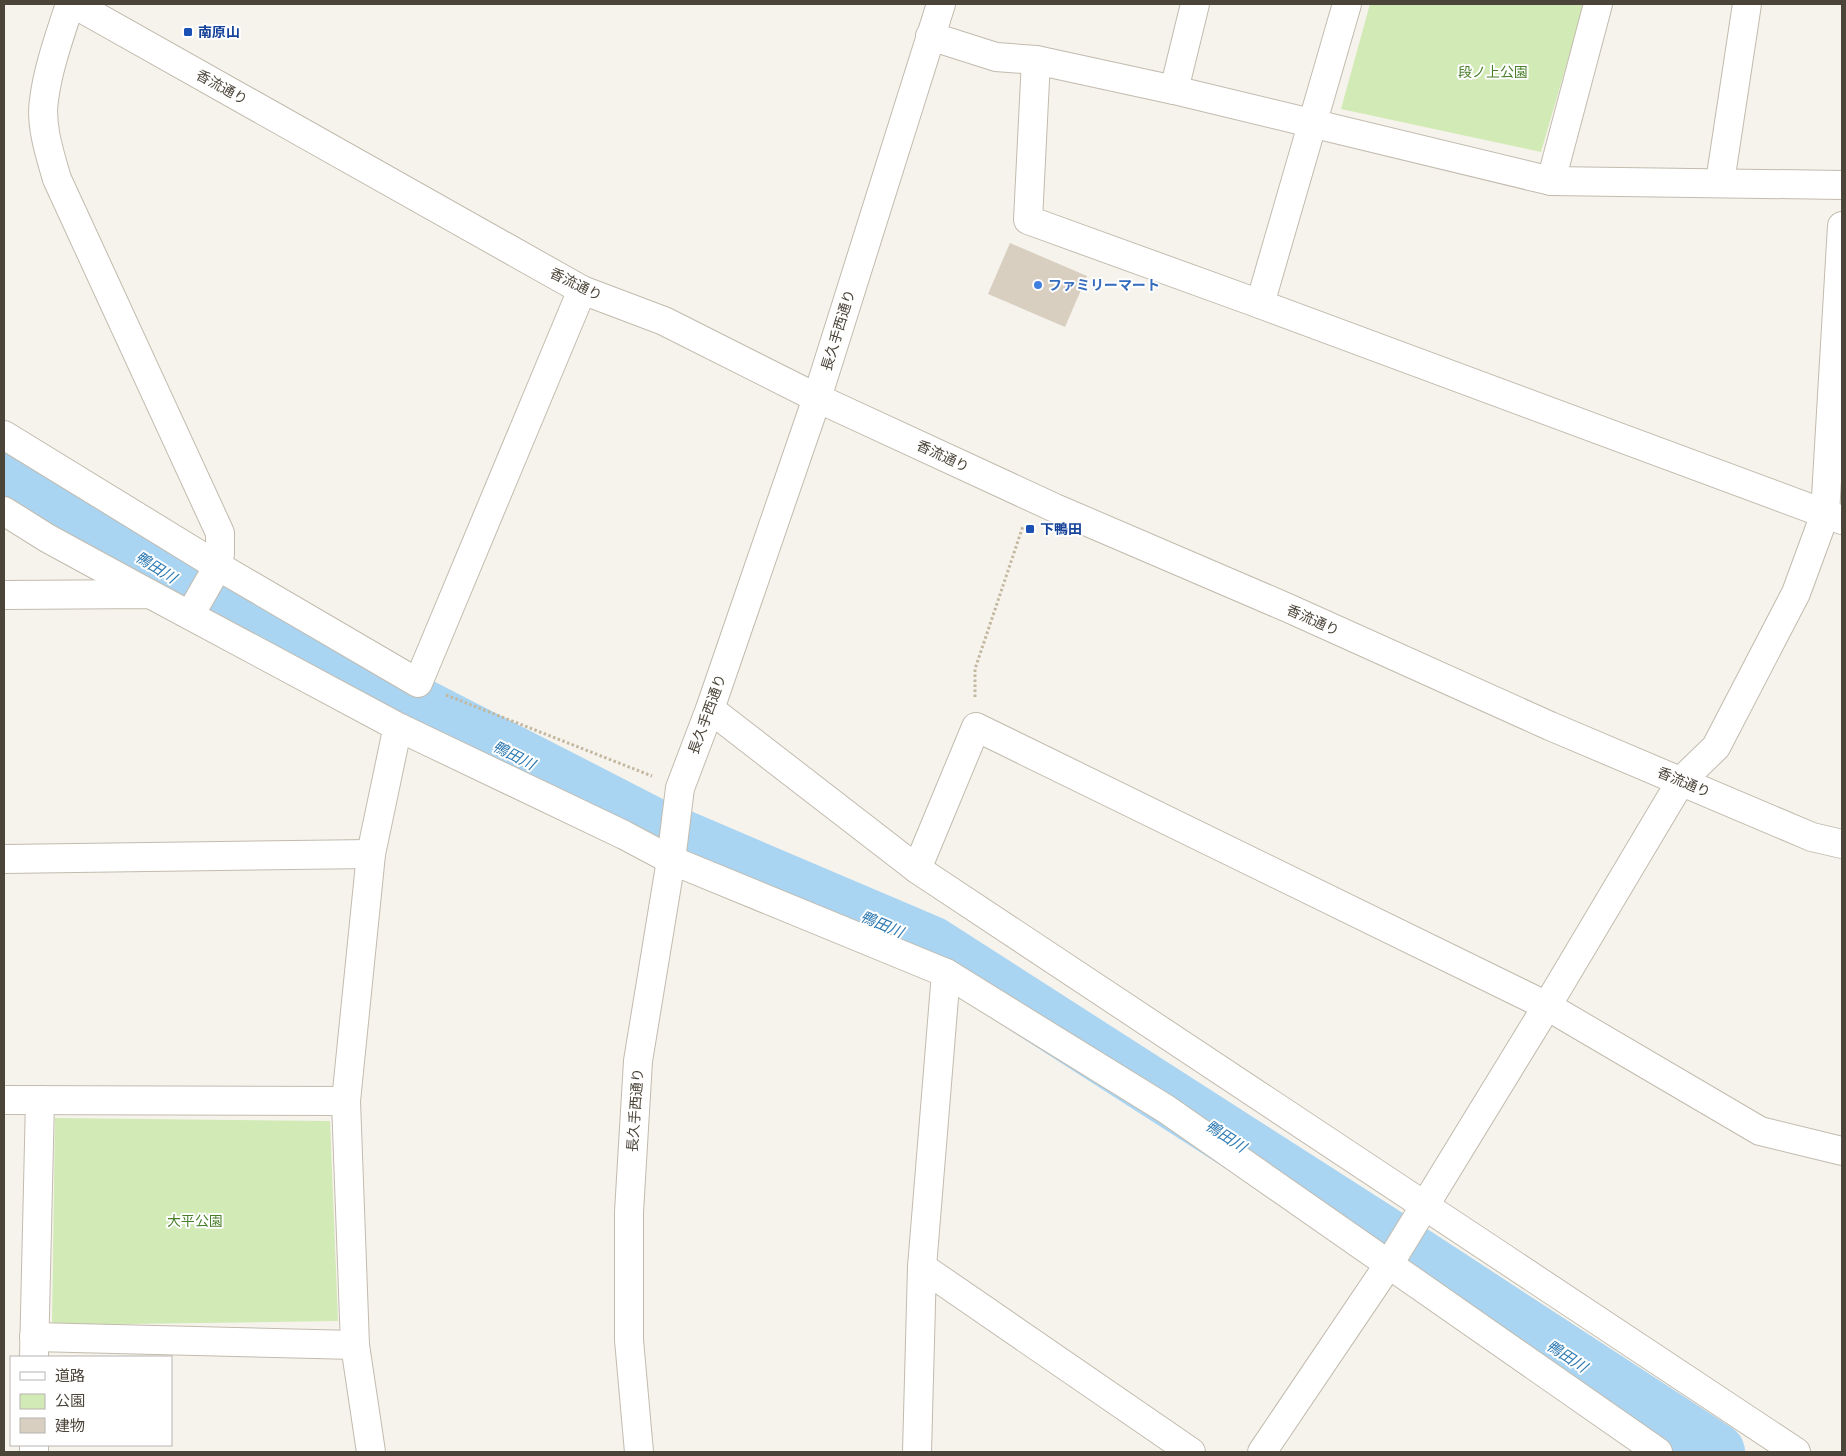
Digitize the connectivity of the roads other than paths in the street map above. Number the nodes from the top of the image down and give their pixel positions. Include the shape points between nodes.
1 (70, 4) edge
2 (74, 4) edge
3 (941, 4) edge
4 (1195, 4) edge
5 (1347, 4) edge
6 (1598, 4) edge
7 (1747, 4) edge
8 (930, 36) junction
9 (1036, 60) junction
10 (1174, 90) junction
11 (1312, 123) junction
12 (1551, 181) junction
13 (1720, 182) junction
14 (1842, 185) edge
15 (1842, 226) edge
16 (582, 290) junction
17 (1260, 304) junction
18 (1838, 367) edge
19 (817, 398) junction
20 (4, 435) edge
21 (4, 511) edge
22 (1834, 517) edge
23 (216, 565) junction
24 (150, 594) junction
25 (4, 595) edge
26 (190, 615) junction
27 (710, 709) junction
28 (400, 728) junction
29 (1681, 781) junction
30 (1842, 844) edge
31 (371, 854) junction
32 (4, 859) edge
33 (672, 860) junction
34 (917, 869) junction
35 (946, 973) junction
36 (1547, 1006) junction
37 (4, 1100) edge
38 (40, 1100) junction
39 (346, 1101) junction
40 (1842, 1151) edge
41 (1425, 1205) junction
42 (1389, 1264) junction
43 (922, 1267) junction
44 (355, 1345) junction
45 (34, 1347) edge
46 (371, 1452) edge
47 (639, 1452) edge
48 (917, 1452) edge
49 (1191, 1452) edge
50 (1262, 1452) edge
51 (1658, 1452) edge
52 (1796, 1452) edge

1 - 23 street via 44,101 46,138 56,179 209,506 220,533 220,554
2 - 16 street, 香流通り
3 - 8 street, 長久手西通り
4 - 10 street
5 - 11 street
6 - 12 street
7 - 13 street
8 - 9 street via 996,57
8 - 19 street, 長久手西通り
9 - 10 street
9 - 17 street via 1028,220
10 - 11 street
11 - 12 street
11 - 17 street
12 - 13 street
13 - 14 street
15 - 18 street
16 - 19 street, 香流通り via 664,321
16 - 23 street via 418,684
17 - 22 street
18 - 22 street
19 - 27 street, 長久手西通り
19 - 29 street, 香流通り via 1055,508
20 - 23 street
21 - 24 street
22 - 29 street via 1716,747
23 - 26 street
24 - 25 street
24 - 26 street
26 - 28 street
27 - 33 street, 長久手西通り via 680,788
27 - 34 street
28 - 31 street
28 - 33 street
29 - 30 street, 香流通り via 1812,837
29 - 36 street
31 - 32 street
31 - 39 street
33 - 35 street
33 - 47 street, 長久手西通り via 638,1060 629,1212 629,1340
34 - 36 street via 976,727
34 - 41 street
35 - 42 street via 1166,1109
35 - 43 street
36 - 40 street via 1760,1131
36 - 41 street
37 - 38 street
38 - 39 street
38 - 45 street
39 - 44 street
41 - 42 street
41 - 52 street
42 - 50 street
42 - 51 street
43 - 48 street
43 - 49 street
44 - 45 street
44 - 46 street

